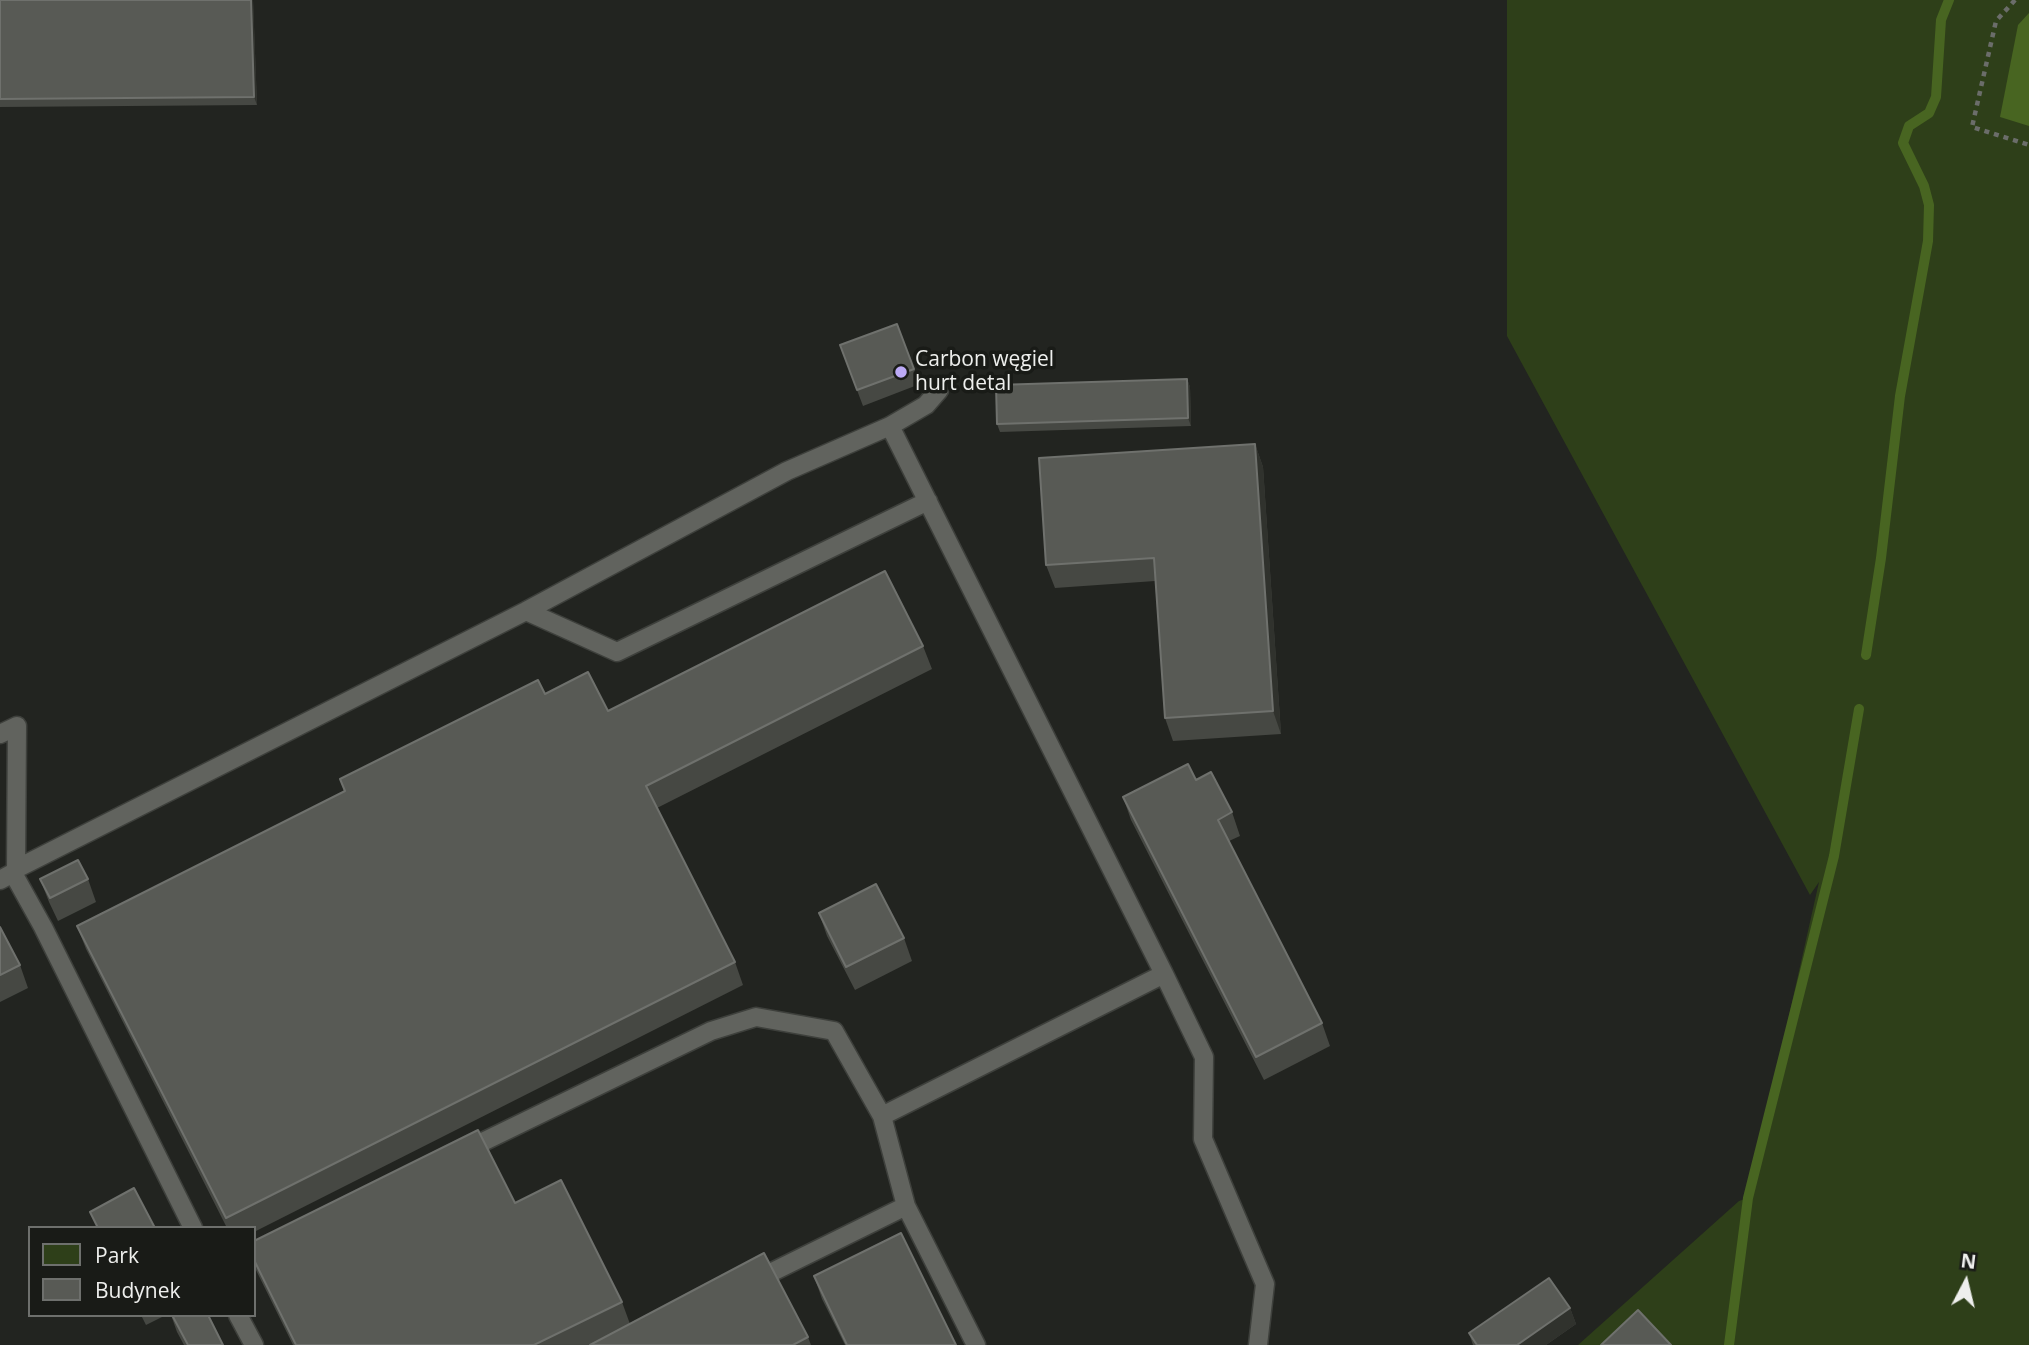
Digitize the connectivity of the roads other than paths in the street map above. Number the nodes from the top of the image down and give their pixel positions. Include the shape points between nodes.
1 (939, 390) dead end
2 (890, 426) junction
3 (928, 501) junction
4 (526, 611) junction
5 (0, 734) edge
6 (17, 779) junction
7 (0, 788) edge
8 (10, 874) edge
9 (1164, 974) junction
10 (881, 1116) junction
11 (452, 1157) edge
12 (906, 1206) junction
13 (192, 1226) edge
14 (735, 1291) edge
15 (239, 1317) edge
16 (254, 1345) edge
17 (976, 1345) edge
18 (1258, 1345) edge

1 - 2 lane via 926,405
2 - 3 lane
2 - 4 lane via 787,471
3 - 4 lane via 617,652
3 - 9 lane
4 - 8 lane
5 - 6 lane via 17,726
6 - 7 lane
6 - 8 lane
8 - 13 lane via 43,927
9 - 10 lane
9 - 18 lane via 1204,1057 1203,1139 1265,1284
10 - 11 lane via 834,1031 756,1017 711,1031
10 - 12 lane
12 - 14 lane
12 - 17 lane
15 - 16 lane

